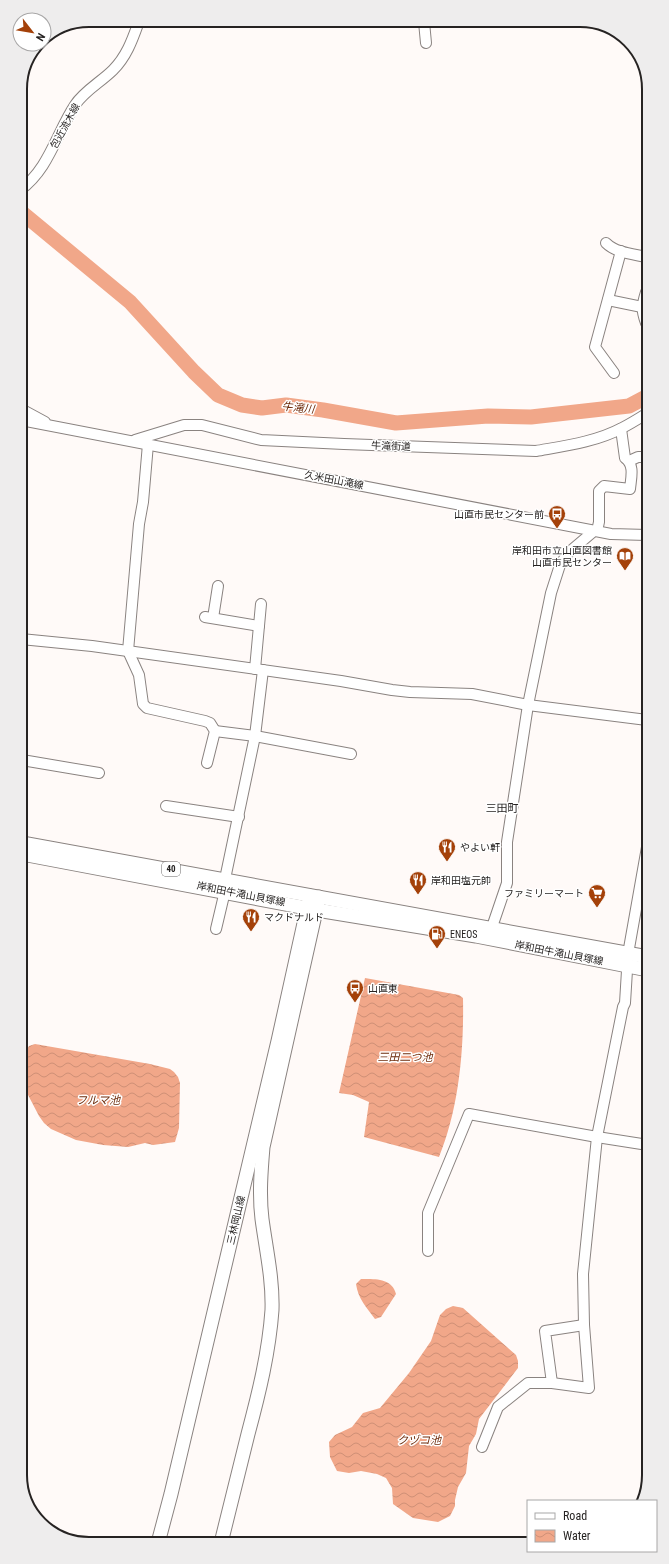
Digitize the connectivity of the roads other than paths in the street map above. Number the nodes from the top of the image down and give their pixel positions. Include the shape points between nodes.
1 (137, 27) edge
2 (424, 27) edge
3 (426, 43) dead end
4 (27, 180) edge
5 (606, 243) dead end
6 (621, 251) junction
7 (642, 256) edge
8 (608, 300) junction
9 (642, 307) joint
10 (642, 312) edge
11 (614, 374) dead end
12 (27, 412) edge
13 (642, 416) edge
14 (27, 421) edge
15 (50, 425) junction
16 (621, 429) junction
17 (133, 441) junction
18 (148, 444) junction
19 (642, 457) edge
20 (629, 461) junction
21 (595, 531) junction
22 (642, 535) edge
23 (218, 586) dead end
24 (261, 604) dead end
25 (260, 626) junction
26 (27, 640) edge
27 (128, 651) junction
28 (259, 670) junction
29 (528, 705) junction
30 (642, 719) edge
31 (216, 731) junction
32 (255, 736) junction
33 (351, 754) dead end
34 (27, 761) edge
35 (207, 763) dead end
36 (99, 773) dead end
37 (166, 806) dead end
38 (239, 817) junction
39 (27, 844) edge
40 (27, 855) edge
41 (642, 875) edge
42 (225, 885) junction
43 (313, 902) junction
44 (216, 929) dead end
45 (492, 930) junction
46 (628, 954) junction
47 (642, 956) edge
48 (628, 967) junction
49 (642, 969) edge
50 (597, 1137) junction
51 (642, 1144) edge
52 (428, 1251) dead end
53 (584, 1324) junction
54 (552, 1383) junction
55 (482, 1447) dead end
56 (160, 1537) edge
57 (223, 1537) edge

1 - 4 street, 包近流木線 via 121,62 75,105 48,159 39,172
2 - 3 street
5 - 6 street
6 - 7 street
6 - 8 street
8 - 9 street
8 - 11 street via 595,347
9 - 10 street
12 - 15 street
13 - 16 street, 牛滝街道
14 - 15 street, 久米田山滝線
15 - 17 street, 久米田山滝線
16 - 17 street, 牛滝街道 via 598,438 536,451 261,440 202,425 184,425
16 - 20 street via 625,458
17 - 18 street, 久米田山滝線
18 - 21 street, 久米田山滝線
18 - 27 street
19 - 20 street
20 - 21 street via 632,465 630,489 604,486 599,490 599,522
21 - 22 street, 久米田山滝線 via 617,535
21 - 29 street via 568,553 560,566 548,606
23 - 25 street via 209,617
24 - 25 street
25 - 28 street
26 - 27 street
27 - 28 street
27 - 31 street via 139,675 143,704 147,708 205,721
28 - 29 street via 410,692 472,694
28 - 32 street
29 - 30 street
29 - 45 street via 507,842 507,883
31 - 32 street
31 - 35 street
32 - 33 street
32 - 38 street
34 - 36 street
37 - 38 street
38 - 42 street
39 - 42 main road, 岸和田牛滝山貝塚線 / 40
40 - 42 main road, 岸和田牛滝山貝塚線 / 40
41 - 46 street
42 - 43 main road, 岸和田牛滝山貝塚線 / 40
42 - 44 street
43 - 45 main road, 岸和田牛滝山貝塚線 / 40
43 - 48 main road, 岸和田牛滝山貝塚線 / 40
43 - 56 main road, 三林岡山線
43 - 57 main road, 三林岡山線 via 260,1178 272,1308 269,1343
45 - 46 main road, 岸和田牛滝山貝塚線 / 40
46 - 47 main road, 岸和田牛滝山貝塚線 / 40
46 - 48 street
48 - 49 main road, 岸和田牛滝山貝塚線 / 40
48 - 50 street via 625,1003
50 - 51 street
50 - 52 street via 469,1114 428,1212
50 - 53 street via 583,1274
53 - 54 street via 545,1331
53 - 54 street via 589,1388
54 - 55 street via 528,1383 498,1408

